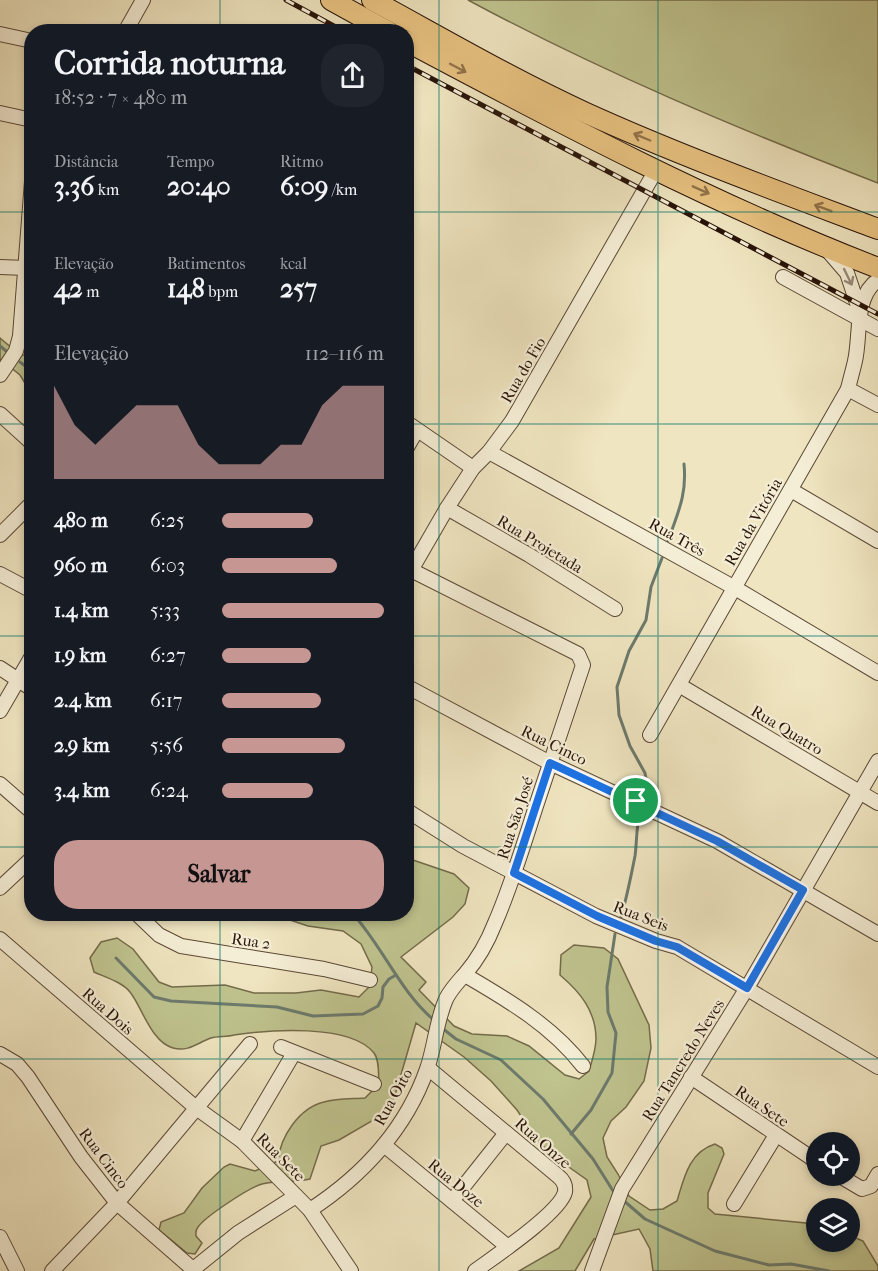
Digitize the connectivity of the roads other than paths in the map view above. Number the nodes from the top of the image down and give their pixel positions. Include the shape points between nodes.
1 (143, 0) edge
2 (330, 0) edge
3 (372, 0) edge
4 (130, 24) edge
5 (374, 24) edge
6 (0, 34) edge
7 (24, 39) edge
8 (414, 45) edge
9 (0, 113) edge
10 (24, 118) edge
11 (656, 170) junction
12 (878, 229) edge
13 (822, 245) junction
14 (0, 267) edge
15 (24, 268) edge
16 (878, 268) edge
17 (783, 278) dead end
18 (878, 280) edge
19 (24, 291) edge
20 (860, 318) junction
21 (878, 329) edge
22 (0, 375) edge
23 (848, 389) junction
24 (878, 405) edge
25 (0, 414) edge
26 (414, 427) edge
27 (24, 436) edge
28 (489, 452) junction
29 (473, 468) junction
30 (791, 490) junction
31 (447, 508) junction
32 (24, 511) edge
33 (0, 535) edge
34 (878, 541) edge
35 (414, 565) edge
36 (0, 574) edge
37 (414, 576) edge
38 (24, 587) edge
39 (735, 588) junction
40 (615, 609) dead end
41 (0, 668) edge
42 (24, 670) edge
43 (878, 673) edge
44 (18, 681) junction
45 (24, 684) edge
46 (679, 685) junction
47 (414, 690) edge
48 (0, 711) edge
49 (650, 735) dead end
50 (878, 761) edge
51 (550, 763) junction
52 (0, 784) edge
53 (860, 792) junction
54 (878, 803) edge
55 (24, 805) edge
56 (414, 815) edge
57 (24, 866) edge
58 (514, 873) junction
59 (0, 888) edge
60 (803, 890) junction
61 (144, 921) edge
62 (878, 934) edge
63 (0, 939) edge
64 (465, 975) junction
65 (370, 980) dead end
66 (747, 988) junction
67 (250, 1044) dead end
68 (280, 1047) dead end
69 (294, 1053) junction
70 (0, 1054) edge
71 (583, 1066) dead end
72 (878, 1067) edge
73 (428, 1068) junction
74 (691, 1077) junction
75 (374, 1084) dead end
76 (195, 1107) junction
77 (506, 1132) junction
78 (776, 1135) junction
79 (242, 1142) junction
80 (384, 1145) junction
81 (806, 1154) edge
82 (878, 1174) edge
83 (855, 1186) edge
84 (296, 1196) junction
85 (452, 1201) junction
86 (117, 1203) junction
87 (734, 1204) dead end
88 (310, 1210) junction
89 (0, 1237) edge
90 (508, 1246) junction
91 (193, 1270) edge
92 (17, 1271) edge
93 (52, 1271) edge
94 (351, 1271) edge
95 (475, 1271) edge
96 (592, 1271) edge

1 - 4 street
2 - 5 highway
12 -> 3 highway via 587,113
6 - 7 street
8 -> 11 highway
9 - 10 street
11 -> 13 highway
11 - 28 street, Rua do Fio via 544,369
13 - 16 highway
13 -> 20 street, Rua da Vitória via 847,273
14 - 15 street
17 - 20 street
18 - 20 street, Rua da Vitória via 866,292
19 - 22 street via 16,351
20 - 21 street
20 - 23 street, Rua da Vitória
23 - 24 street
23 - 30 street, Rua da Vitória
25 - 27 street
26 - 29 street
28 - 29 street, Rua do Fio
28 - 39 street, Rua Três
29 - 31 street, Rua do Fio
30 - 34 street
30 - 39 street, Rua da Vitória
31 - 35 street, Rua do Fio
31 - 40 street, Rua Projetada
32 - 33 street
36 - 38 street
37 - 51 street, Rua São José via 582,659
39 - 43 street, Rua Três
39 - 46 street, Rua da Vitória
41 - 44 street
42 - 44 street
44 - 45 street
44 - 48 street
46 - 49 street, Rua da Vitória
46 - 53 street, Rua Quatro
47 - 51 street, Rua Cinco
50 - 53 street, Rua Tancredo Neves
51 - 58 street, Rua São José
51 - 60 street, Rua Cinco via 717,841
52 - 55 street
53 - 54 street, Rua Quatro
53 - 60 street, Rua Tancredo Neves
56 - 58 street, Rua Seis
57 - 59 street
58 - 64 street, Rua São José via 488,938
58 - 66 street, Rua Seis via 597,916 677,947
60 - 62 street, Rua Cinco
60 - 66 street, Rua Tancredo Neves
61 - 65 street, Rua 2 via 159,935 181,946
63 - 76 street, Rua Dois
64 - 71 street via 534,1018
64 - 73 street, Rua Oito via 450,993 437,1024
66 - 72 street, Rua Seis
66 - 74 street, Rua Tancredo Neves
67 - 76 street
68 - 69 street
69 - 75 street
69 - 79 street
70 - 86 street, Rua Cinco via 17,1064 28,1077
73 - 77 street, Rua Onze
73 - 80 street, Rua Oito via 413,1102
74 - 78 street, Rua Sete
74 - 96 street, Rua Tancredo Neves via 622,1189
76 - 79 street, Rua Sete
76 - 86 street
77 - 85 street
77 - 90 street, Rua Onze via 558,1176 566,1189 538,1224
78 - 81 street, Rua Sete
78 - 87 street
79 - 84 street, Rua Sete
80 - 85 street, Rua Doze
80 - 88 street, Rua Oito via 360,1172
82 - 83 street via 867,1189
84 - 88 street
84 - 91 street, Rua Sete via 238,1233
85 - 90 street, Rua Doze
86 - 91 street, Rua Cinco
86 - 93 street
88 - 94 street
89 - 92 street
90 - 95 street, Rua Onze

